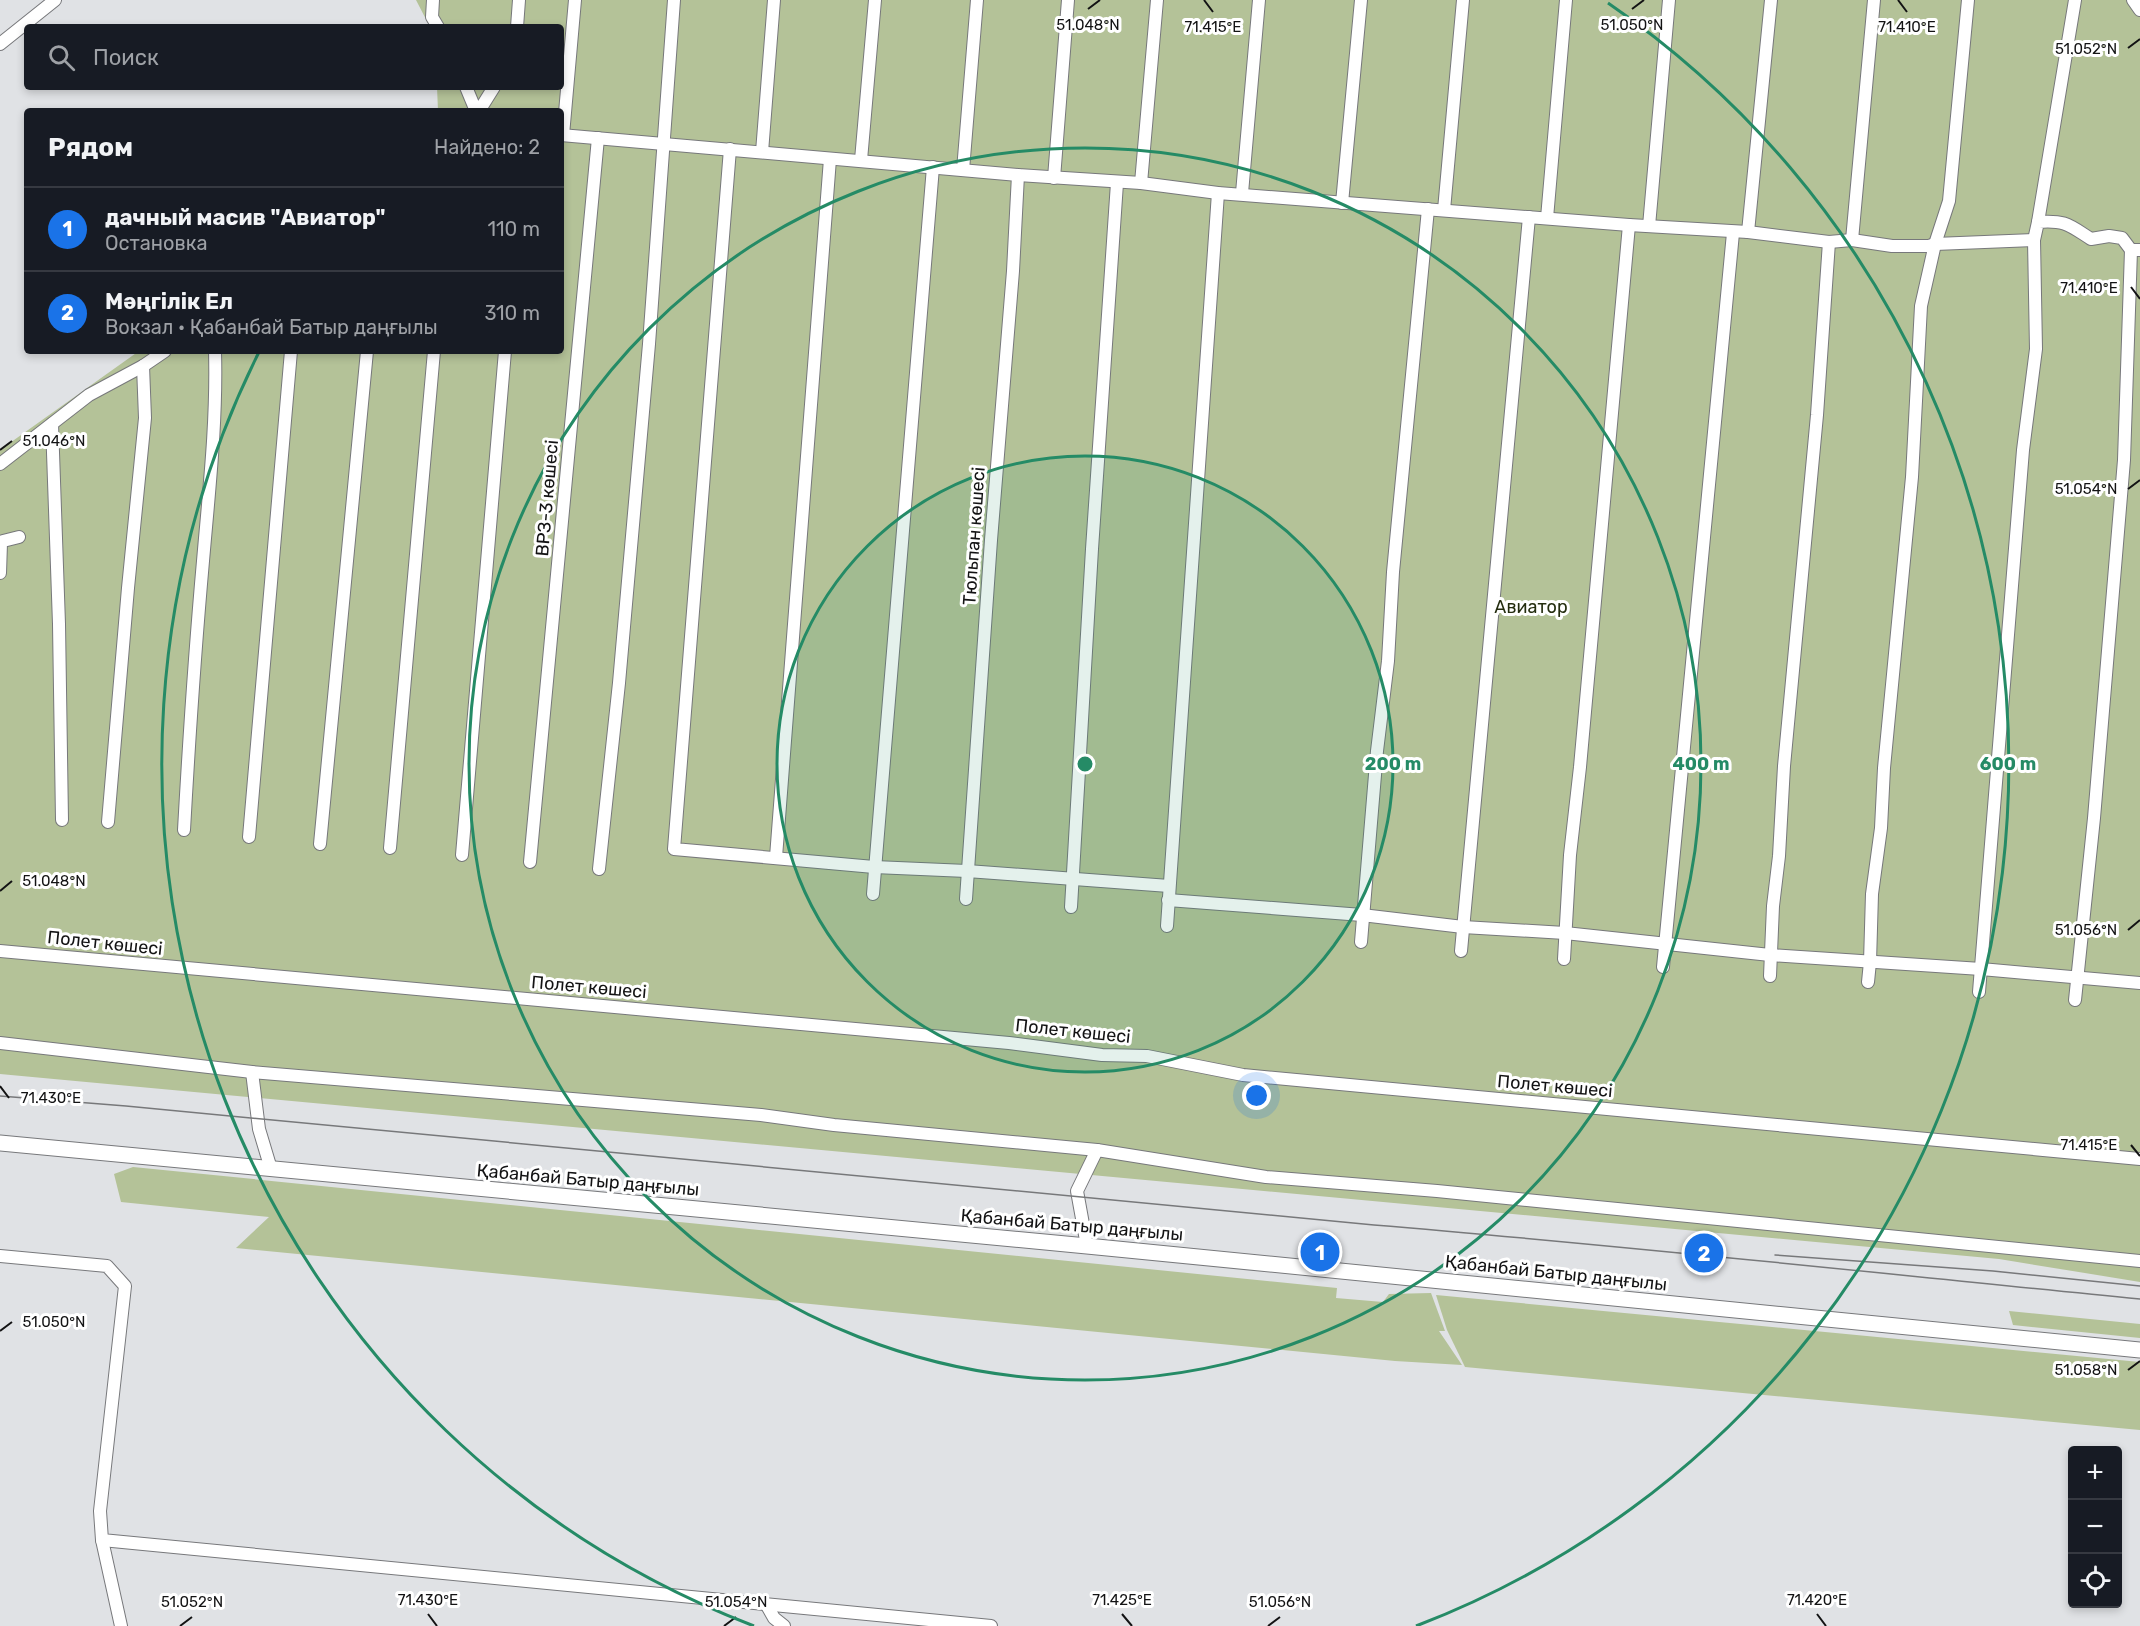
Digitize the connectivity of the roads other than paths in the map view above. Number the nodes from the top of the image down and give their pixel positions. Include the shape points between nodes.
1 (55, 0) edge
2 (433, 0) edge
3 (519, 0) edge
4 (574, 0) edge
5 (674, 0) edge
6 (774, 0) edge
7 (875, 0) edge
8 (977, 0) edge
9 (1068, 0) edge
10 (1157, 0) edge
11 (1259, 0) edge
12 (1361, 0) edge
13 (1464, 0) edge
14 (1566, 0) edge
15 (1669, 0) edge
16 (1771, 0) edge
17 (1874, 0) edge
18 (1968, 0) edge
19 (2075, 0) edge
20 (2133, 0) edge
21 (2140, 10) edge
22 (25, 24) edge
23 (436, 24) edge
24 (517, 24) edge
25 (24, 25) edge
26 (0, 44) edge
27 (468, 90) edge
28 (492, 90) edge
29 (476, 108) edge
30 (480, 108) edge
31 (564, 112) edge
32 (564, 135) edge
33 (598, 138) junction
34 (663, 144) junction
35 (730, 149) junction
36 (762, 152) junction
37 (830, 159) junction
38 (861, 160) junction
39 (933, 167) junction
40 (963, 170) junction
41 (1018, 176) junction
42 (1054, 178) junction
43 (1117, 183) junction
44 (1142, 183) junction
45 (1218, 193) junction
46 (1242, 194) junction
47 (1342, 203) junction
48 (1428, 209) junction
49 (1444, 210) junction
50 (1529, 217) junction
51 (1547, 218) junction
52 (2038, 222) junction
53 (1629, 225) junction
54 (1649, 226) junction
55 (1733, 232) junction
56 (1748, 232) junction
57 (1852, 240) junction
58 (2034, 240) junction
59 (1829, 242) junction
60 (1935, 244) junction
61 (2136, 250) edge
62 (161, 354) edge
63 (215, 354) edge
64 (291, 354) edge
65 (367, 354) edge
66 (434, 354) edge
67 (506, 354) edge
68 (143, 366) junction
69 (52, 424) junction
70 (0, 464) edge
71 (19, 537) dead end
72 (0, 573) edge
73 (62, 820) dead end
74 (108, 822) dead end
75 (184, 830) dead end
76 (249, 837) dead end
77 (320, 844) dead end
78 (390, 848) dead end
79 (462, 855) dead end
80 (776, 857) junction
81 (530, 862) dead end
82 (874, 867) junction
83 (599, 869) dead end
84 (967, 871) junction
85 (1071, 878) junction
86 (1169, 886) junction
87 (873, 894) dead end
88 (966, 899) dead end
89 (1168, 900) junction
90 (1071, 907) dead end
91 (1362, 915) junction
92 (1167, 926) dead end
93 (1463, 927) junction
94 (1565, 933) junction
95 (1361, 942) dead end
96 (1665, 944) junction
97 (0, 951) edge
98 (1461, 951) dead end
99 (1770, 955) junction
100 (1564, 959) dead end
101 (1870, 962) junction
102 (1663, 967) dead end
103 (1981, 969) junction
104 (1770, 976) dead end
105 (2078, 979) junction
106 (1868, 982) dead end
107 (2140, 983) edge
108 (1979, 992) dead end
109 (2075, 1000) dead end
110 (0, 1043) edge
111 (252, 1072) junction
112 (0, 1136) edge
113 (0, 1143) edge
114 (61, 1149) junction
115 (1097, 1150) junction
116 (2140, 1159) edge
117 (271, 1169) junction
118 (1087, 1246) junction
119 (0, 1256) edge
120 (2140, 1262) edge
121 (2140, 1350) edge
122 (102, 1540) junction
123 (766, 1604) junction
124 (121, 1626) edge
125 (784, 1626) edge
126 (991, 1626) edge

1 - 22 street
2 - 23 street via 432,17
3 - 24 street
4 - 31 street
5 - 34 street
6 - 36 street
7 - 38 street
8 - 40 street
9 - 42 street
10 - 44 street
11 - 46 street
12 - 47 street
13 - 49 street
14 - 51 street
15 - 54 street
16 - 56 street
17 - 57 street
18 - 60 street via 1949,201
19 - 52 street
20 - 21 street
25 - 26 street
27 - 29 street
28 - 30 street
32 - 33 street
33 - 34 street
33 - 81 street, ВРЗ-3 көшесі
34 - 35 street
34 - 83 street via 649,344
35 - 36 street
35 - 80 street via 674,849
36 - 37 street
37 - 38 street
37 - 80 street
38 - 39 street
39 - 40 street
39 - 82 street
40 - 41 street
41 - 42 street
41 - 84 street, Тюльпан көшесі
42 - 43 street
43 - 44 street
43 - 85 street
44 - 45 street
45 - 46 street
45 - 86 street
46 - 47 street
47 - 48 street
48 - 49 street
48 - 91 street
49 - 50 street
50 - 51 street
50 - 93 street
51 - 53 street
52 - 58 street
52 - 61 street via 2069,224 2091,239 2122,238
53 - 54 street
53 - 94 street
54 - 55 street
55 - 56 street
55 - 96 street
56 - 59 street
57 - 59 street
57 - 60 street via 1892,246
58 - 60 street
58 - 103 street via 2036,349 2023,450
59 - 99 street
60 - 101 street via 1921,306 1912,477 1872,894
61 - 105 street via 2124,460
62 - 68 street
63 - 75 street via 213,445
64 - 76 street
65 - 77 street
66 - 78 street
67 - 79 street
68 - 69 street via 89,395
68 - 74 street via 145,418
69 - 70 street
69 - 73 street
71 - 72 street via 1,543
80 - 82 street
82 - 84 street
82 - 87 street
84 - 85 street
84 - 88 street, Тюльпан көшесі
85 - 86 street
85 - 90 street
86 - 89 street
89 - 91 street
89 - 92 street
91 - 93 street
91 - 95 street
93 - 94 street
93 - 98 street
94 - 96 street
94 - 100 street
96 - 99 street
96 - 102 street
97 - 116 street, Полет көшесі via 1009,1043 1102,1055 1147,1056 1242,1075
99 - 101 street
99 - 104 street
101 - 103 street
101 - 106 street
103 - 105 street
103 - 108 street
105 - 107 street
105 - 109 street
110 - 111 street
111 - 115 street via 761,1115
111 - 117 street via 259,1129
112 - 114 main road
113 - 114 main road, Қабанбай Батыр даңғылы
114 - 117 main road, Қабанбай Батыр даңғылы
115 - 118 street via 1077,1191
115 - 120 street via 1266,1177
117 - 118 main road, Қабанбай Батыр даңғылы
118 - 121 main road, Қабанбай Батыр даңғылы
119 - 122 street via 107,1266 125,1286 100,1511
122 - 123 street
122 - 124 street
123 - 125 street
123 - 126 street

